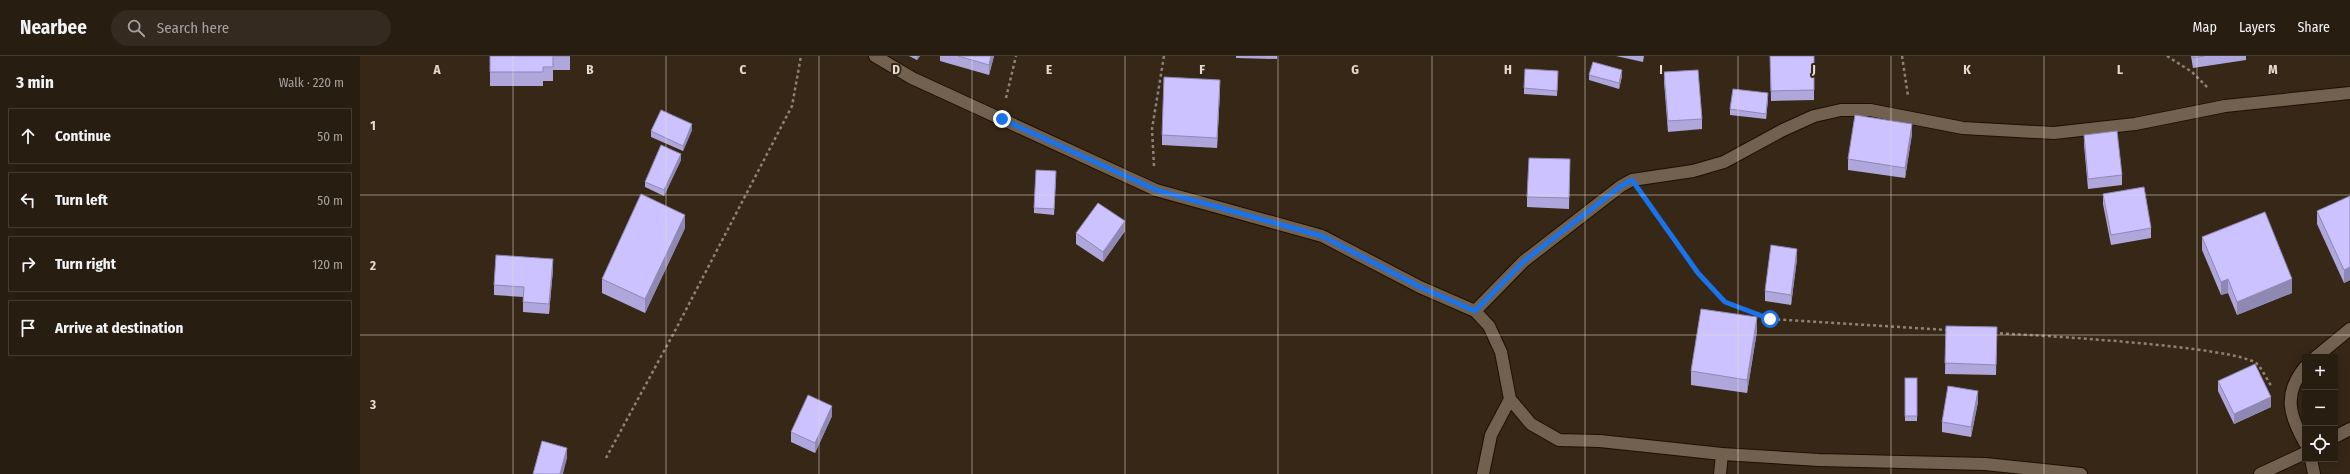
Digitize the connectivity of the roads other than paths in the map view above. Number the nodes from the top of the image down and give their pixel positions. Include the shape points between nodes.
1 (875, 56) edge
2 (2350, 93) edge
3 (1475, 311) junction
4 (2350, 329) edge
5 (2320, 354) edge
6 (2302, 371) edge
7 (1510, 399) junction
8 (2350, 429) edge
9 (2338, 435) edge
10 (2302, 438) edge
11 (1722, 454) junction
12 (2302, 454) edge
13 (2312, 462) edge
14 (1483, 474) edge
15 (1720, 474) edge
16 (2081, 474) edge
17 (2260, 474) edge
18 (2314, 474) edge

1 - 3 street via 912,78 1156,190 1322,236 1420,287
2 - 3 street via 2225,106 2135,124 2054,133 1963,128 1870,110 1840,110 1814,116 1724,162 1693,171 1632,180 1621,186 1524,261
3 - 7 street via 1489,326 1501,352
4 - 5 street
6 - 10 street via 2296,379 2290,397 2293,422
7 - 11 street via 1531,424 1559,440 1600,440
7 - 14 street via 1491,435
8 - 9 street
11 - 15 street
11 - 16 street via 1819,460 1984,464
12 - 17 street
13 - 18 street

